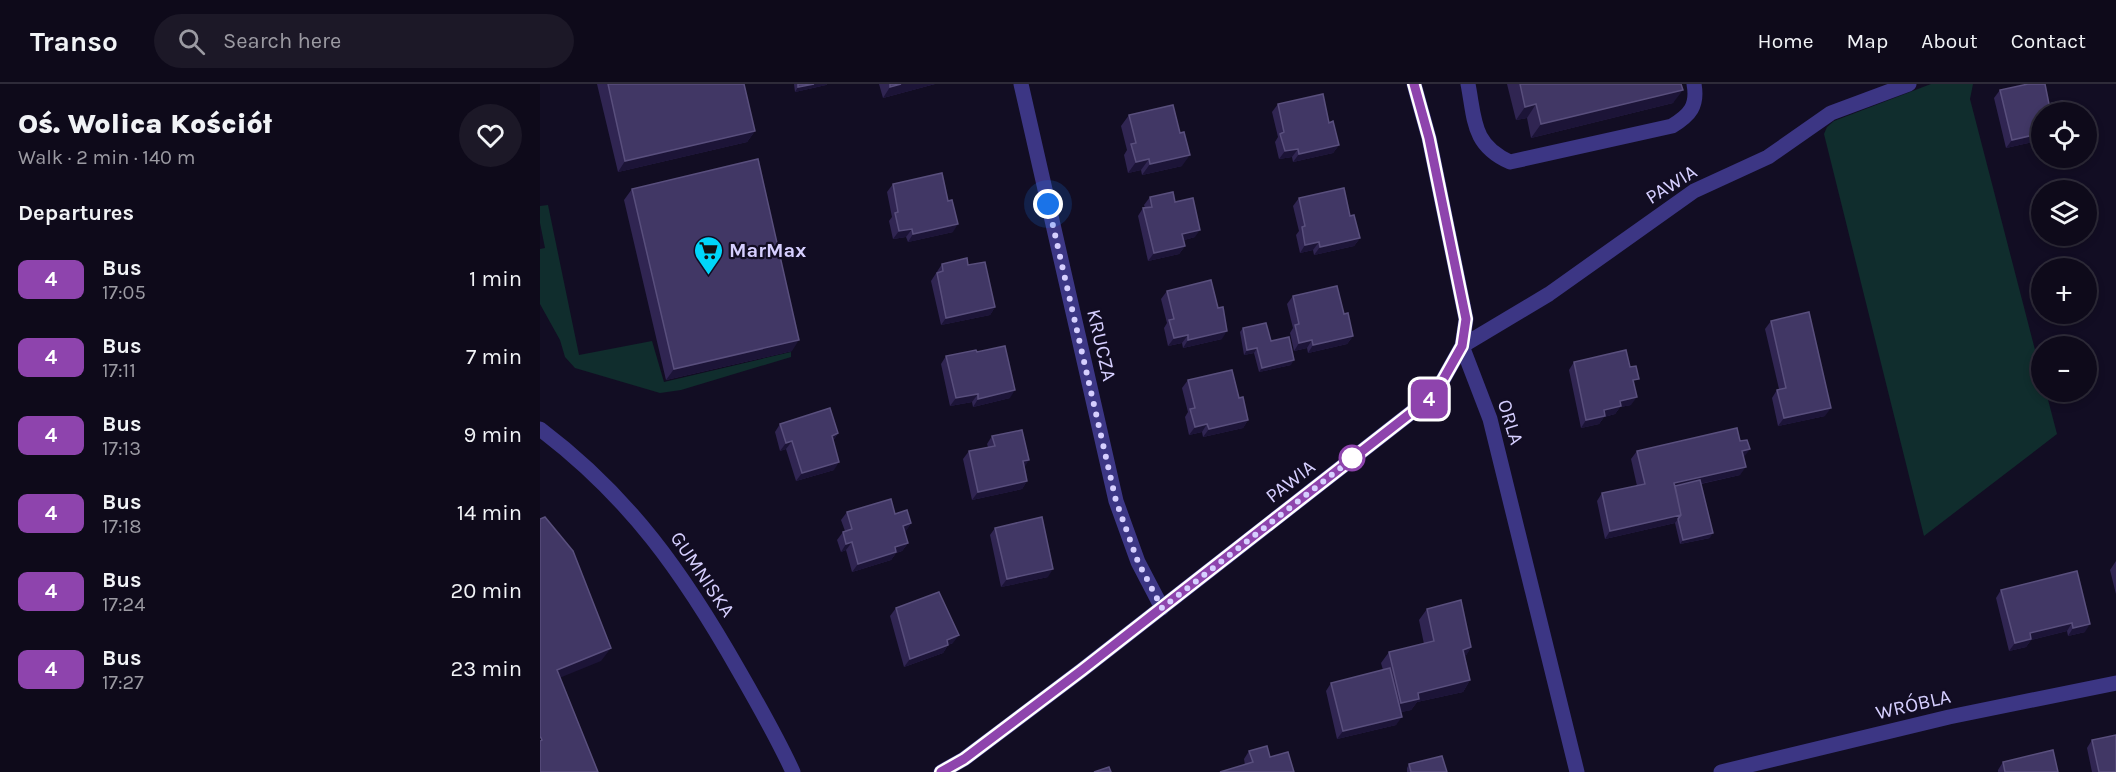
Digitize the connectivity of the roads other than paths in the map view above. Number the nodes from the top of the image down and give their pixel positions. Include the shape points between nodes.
1 (1021, 84) edge
2 (1414, 84) edge
3 (1468, 84) edge
4 (1694, 84) edge
5 (1909, 84) edge
6 (1462, 346) junction
7 (540, 429) edge
8 (1162, 608) junction
9 (2116, 682) edge
10 (793, 772) edge
11 (941, 772) edge
12 (1576, 772) edge
13 (1720, 772) edge

1 - 8 street, KRUCZA via 1116,501 1138,562
2 - 6 street, ORLA via 1466,319
3 - 4 street via 1477,133 1484,146 1510,162 1672,126 1693,109
5 - 6 street, PAWIA via 1831,113 1768,158 1694,191 1549,294
6 - 8 street, PAWIA via 1435,394
6 - 12 street, ORLA via 1491,419
7 - 10 street, GUMNISKA via 615,495 679,572 702,606
8 - 11 street, PAWIA via 964,759
9 - 13 street, WRÓBLA

